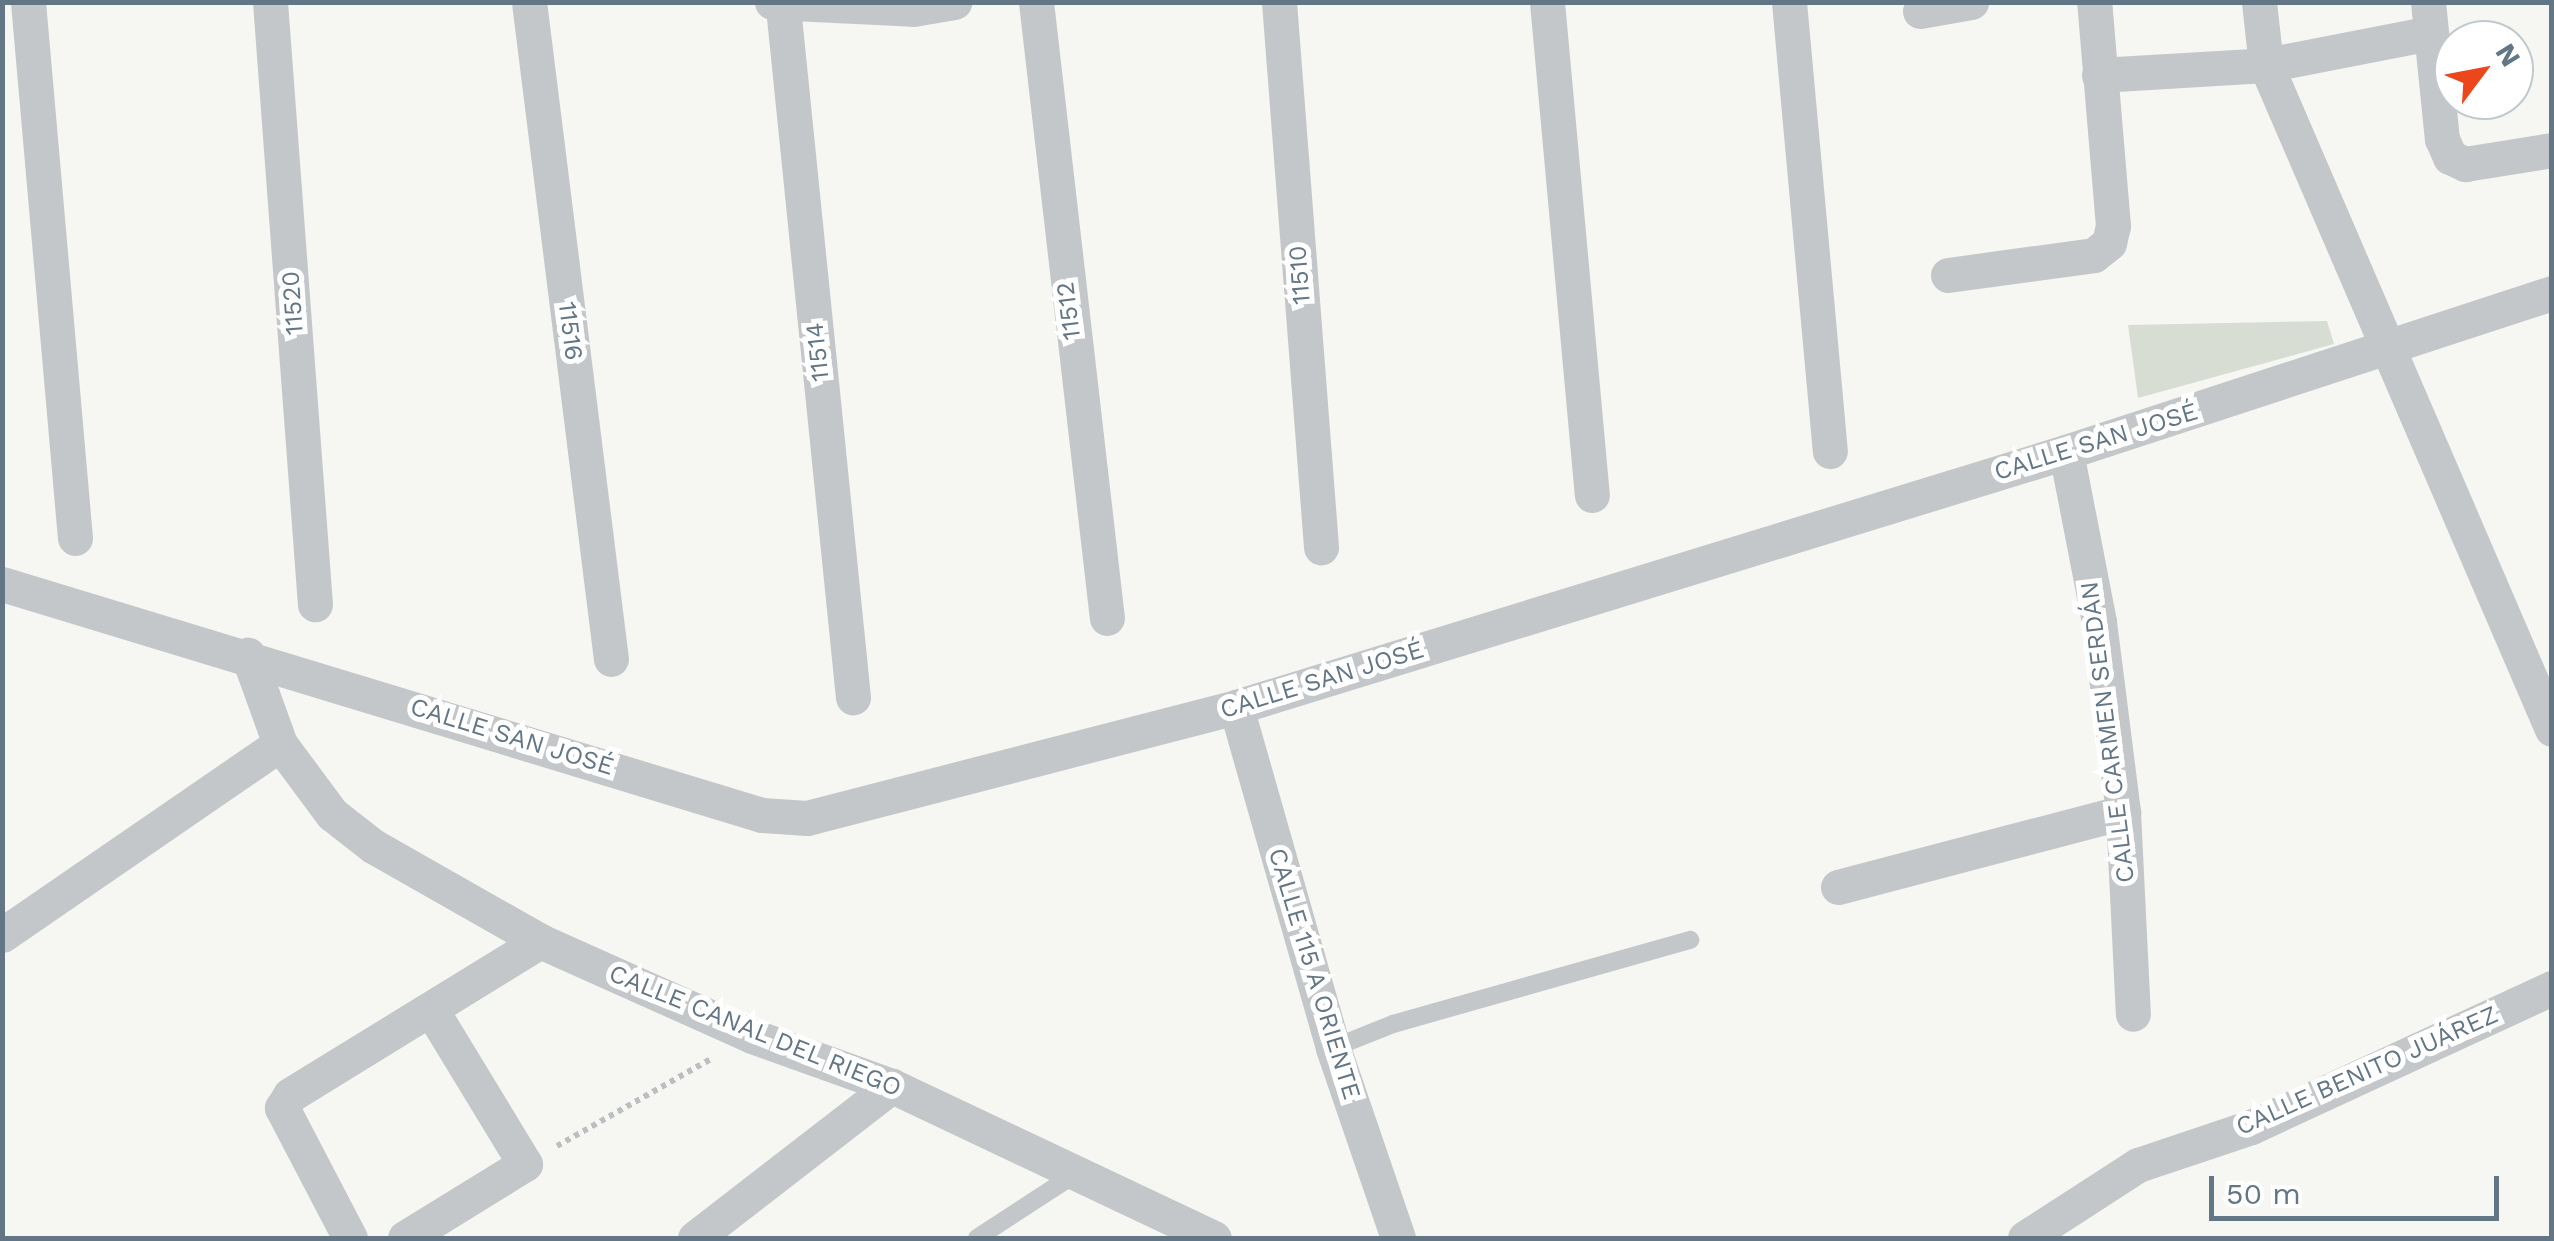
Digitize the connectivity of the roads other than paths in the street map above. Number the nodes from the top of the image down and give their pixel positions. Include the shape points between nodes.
1 (28, 2) edge
2 (270, 2) edge
3 (529, 2) edge
4 (954, 2) edge
5 (1036, 2) edge
6 (1279, 2) edge
7 (1547, 2) edge
8 (1789, 2) edge
9 (1972, 2) edge
10 (2094, 2) edge
11 (2259, 2) edge
12 (777, 5) edge
13 (1920, 10) dead end
14 (2429, 18) edge
15 (2266, 65) junction
16 (2099, 75) junction
17 (2552, 150) edge
18 (1948, 275) dead end
19 (2552, 293) edge
20 (2388, 350) junction
21 (1830, 452) dead end
22 (2066, 452) junction
23 (1592, 495) dead end
24 (74, 538) dead end
25 (1322, 547) dead end
26 (2, 584) edge
27 (315, 604) dead end
28 (1107, 618) dead end
29 (248, 656) junction
30 (610, 659) dead end
31 (853, 697) dead end
32 (1236, 706) junction
33 (2552, 730) edge
34 (280, 744) junction
35 (2123, 812) junction
36 (1838, 887) dead end
37 (2, 936) edge
38 (1690, 940) dead end
39 (540, 942) junction
40 (2552, 988) edge
41 (432, 1011) junction
42 (2133, 1014) dead end
43 (1333, 1048) junction
44 (892, 1086) junction
45 (1075, 1174) junction
46 (350, 1238) edge
47 (405, 1238) edge
48 (695, 1238) edge
49 (977, 1238) edge
50 (1214, 1238) edge
51 (1398, 1238) edge
52 (2025, 1238) edge

1 - 24 street
2 - 27 street, 11520
3 - 30 street, 11516
4 - 12 street via 913,9
5 - 28 street, 11512
6 - 25 street, 11510
7 - 23 street
8 - 21 street
9 - 13 street
10 - 16 street
11 - 15 street
12 - 31 street, 11514
14 - 15 street
14 - 17 street via 2450,157 2465,164
15 - 16 street
15 - 20 street
16 - 18 street via 2113,226 2109,243 2094,254
19 - 20 street, CALLE SAN JOSÉ
20 - 22 street, CALLE SAN JOSÉ
20 - 33 street
22 - 32 street, CALLE SAN JOSÉ
22 - 35 street, CALLE CARMEN SERDÁN via 2099,622
26 - 29 street, CALLE SAN JOSÉ
29 - 32 street, CALLE SAN JOSÉ via 788,820
29 - 34 street
32 - 43 street, CALLE 115 A ORIENTE
34 - 37 street
34 - 39 street, CALLE CANAL DEL RIEGO via 332,814 373,846
35 - 36 street
35 - 42 street, CALLE CARMEN SERDÁN
38 - 43 lane via 1393,1024
39 - 41 street
39 - 44 street, CALLE CANAL DEL RIEGO via 752,1036
40 - 52 street, CALLE BENITO JUÁREZ via 2251,1126 2138,1165
41 - 46 street via 290,1095 282,1108
41 - 47 street via 525,1164
43 - 51 street, CALLE 115 A ORIENTE
44 - 45 street, CALLE CANAL DEL RIEGO
44 - 48 street
45 - 49 lane
45 - 50 street, CALLE CANAL DEL RIEGO

